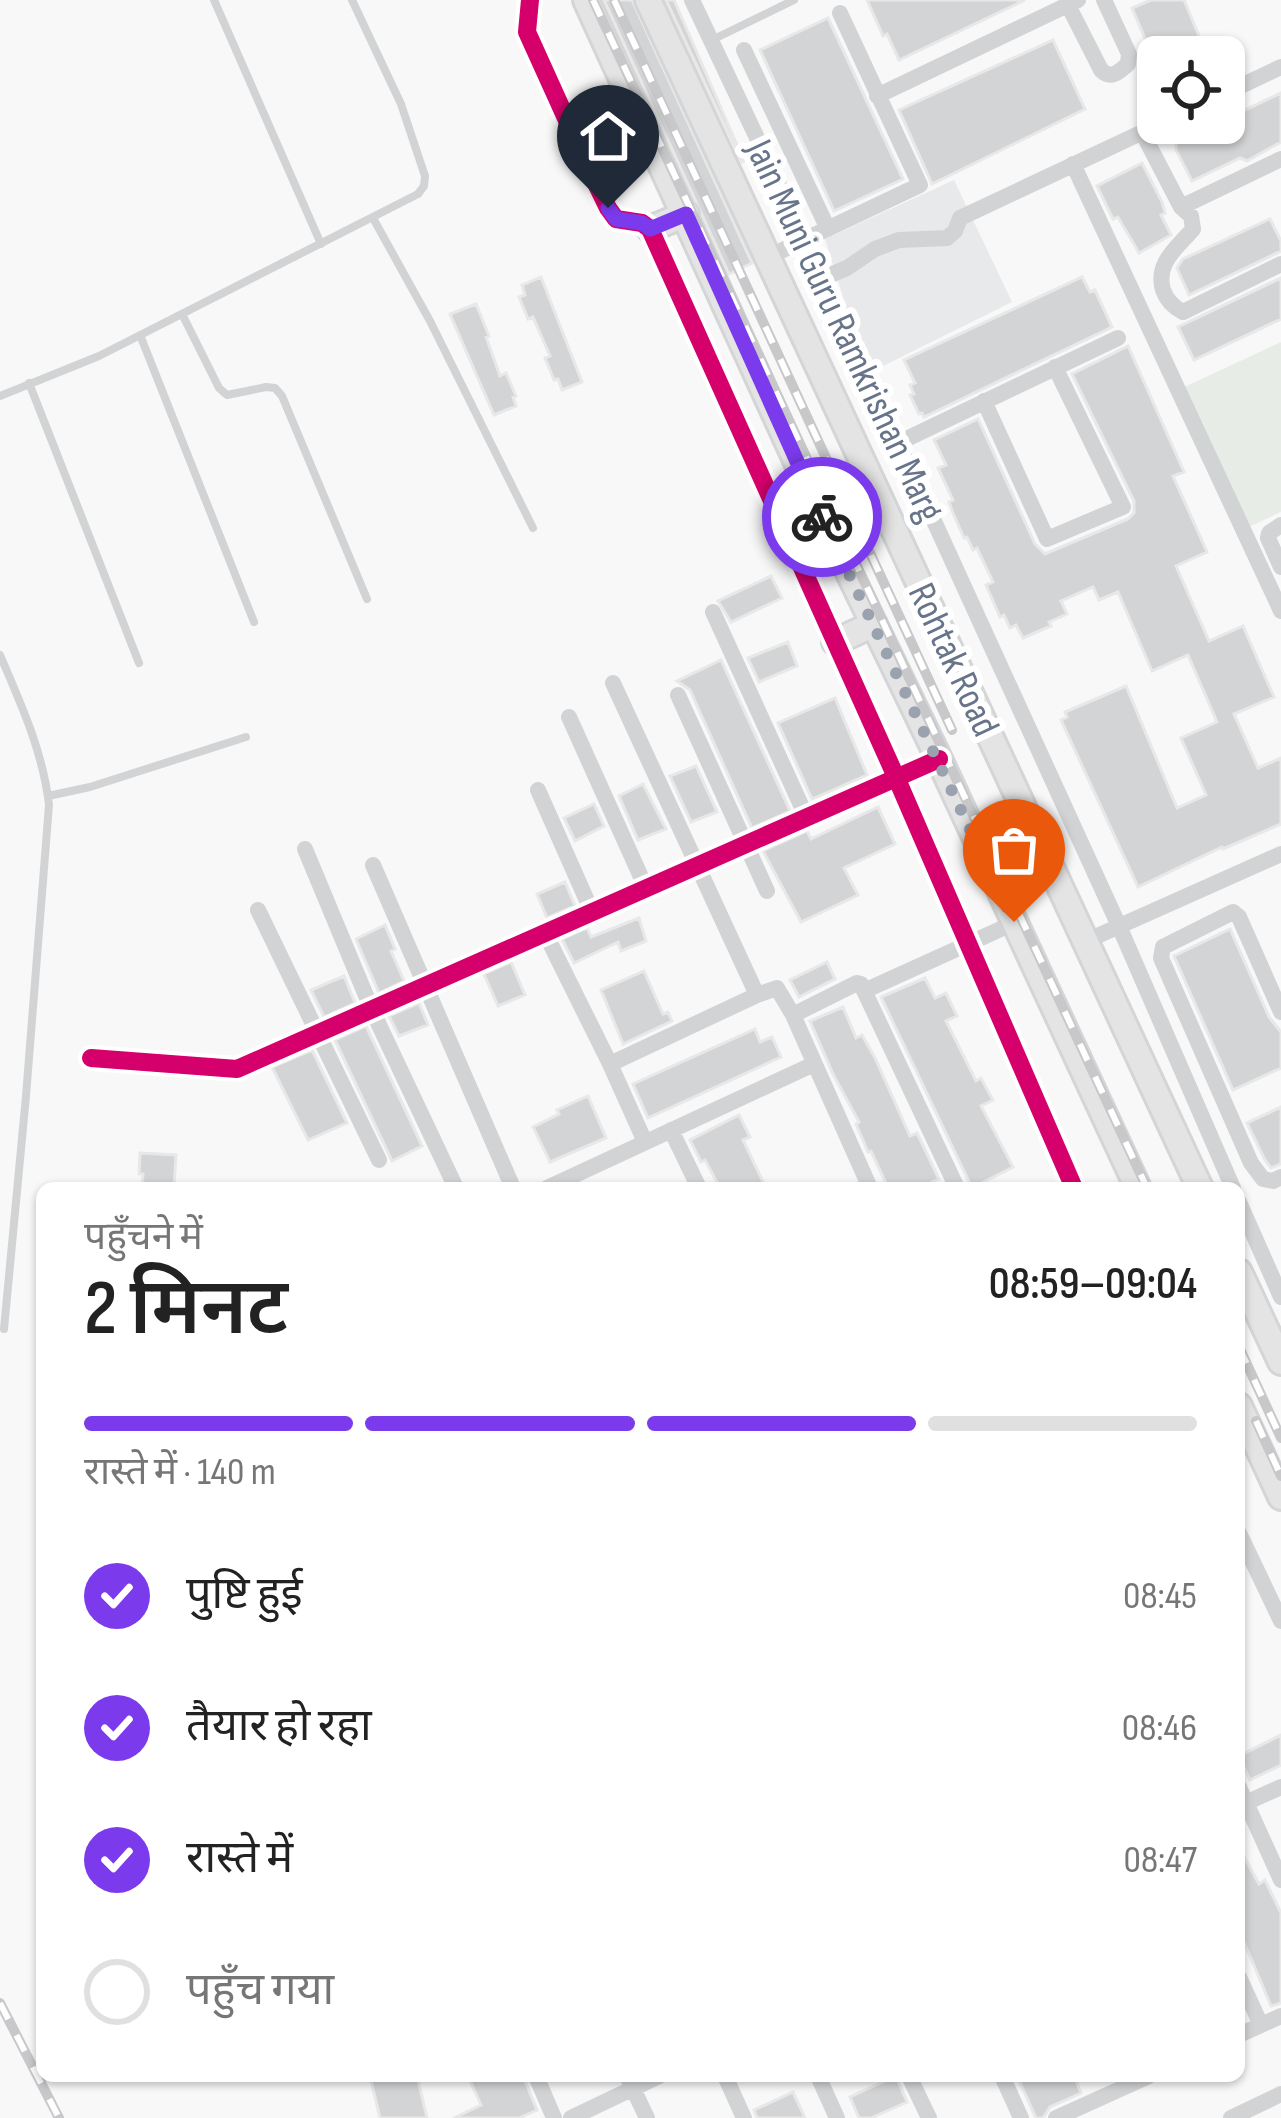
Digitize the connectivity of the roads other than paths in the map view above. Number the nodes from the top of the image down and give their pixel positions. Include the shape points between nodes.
1 (214, 0) edge
2 (352, 0) edge
3 (530, 0) edge
4 (586, 0) edge
5 (648, 0) edge
6 (692, 0) edge
7 (794, 0) edge
8 (1104, 0) edge
9 (1073, 2) edge
10 (840, 14) dead end
11 (712, 39) junction
12 (744, 50) dead end
13 (1281, 67) edge
14 (1245, 84) edge
15 (877, 96) junction
16 (1137, 134) edge
17 (1148, 144) edge
18 (1281, 159) edge
19 (1073, 164) junction
20 (1181, 207) junction
21 (686, 214) junction
22 (373, 218) junction
23 (650, 229) junction
24 (828, 229) junction
25 (804, 240) junction
26 (321, 244) junction
27 (768, 256) junction
28 (1281, 264) edge
29 (823, 278) junction
30 (1174, 307) junction
31 (182, 314) junction
32 (1148, 322) junction
33 (140, 335) junction
34 (1118, 338) dead end
35 (1055, 368) junction
36 (29, 383) junction
37 (0, 396) edge
38 (984, 401) junction
39 (898, 443) junction
40 (1281, 525) edge
41 (533, 528) dead end
42 (1281, 567) edge
43 (367, 599) dead end
44 (1281, 611) edge
45 (712, 612) dead end
46 (254, 622) dead end
47 (874, 624) junction
48 (835, 642) junction
49 (0, 655) edge
50 (139, 663) dead end
51 (613, 683) dead end
52 (678, 695) dead end
53 (569, 717) dead end
54 (245, 737) dead end
55 (939, 759) junction
56 (896, 777) junction
57 (538, 790) dead end
58 (48, 796) junction
59 (806, 816) junction
60 (745, 844) junction
61 (305, 849) dead end
62 (1281, 854) edge
63 (373, 865) dead end
64 (696, 866) junction
65 (646, 888) junction
66 (767, 891) dead end
67 (259, 910) dead end
68 (592, 912) junction
69 (1014, 922) junction
70 (1119, 926) junction
71 (545, 933) junction
72 (1086, 941) junction
73 (968, 943) junction
74 (426, 986) junction
75 (864, 991) junction
76 (757, 994) junction
77 (372, 1010) junction
78 (1281, 1012) edge
79 (793, 1016) junction
80 (316, 1034) junction
81 (91, 1058) dead end
82 (610, 1064) junction
83 (814, 1064) junction
84 (671, 1130) junction
85 (645, 1142) junction
86 (379, 1160) dead end
87 (1277, 1179) edge
88 (453, 1182) edge
89 (511, 1182) edge
90 (560, 1182) edge
91 (696, 1182) edge
92 (867, 1182) edge
93 (954, 1182) edge
94 (1071, 1182) edge
95 (1135, 1182) edge
96 (1197, 1182) edge
97 (1231, 1182) edge
98 (1245, 1192) edge
99 (1245, 1212) edge
100 (1276, 1276) edge
101 (1245, 1285) edge
102 (1281, 1297) edge
103 (4, 1328) dead end
104 (1281, 1362) edge
105 (1245, 1419) edge
106 (1281, 1497) edge
107 (1245, 1546) edge
108 (1281, 1621) edge
109 (1281, 1786) edge
110 (1245, 1797) edge
111 (1245, 1806) edge
112 (1281, 1880) edge
113 (1245, 1991) edge
114 (1281, 2016) edge
115 (1261, 2025) junction
116 (1245, 2033) edge
117 (539, 2082) edge
118 (630, 2082) edge
119 (727, 2082) edge
120 (821, 2082) edge
121 (912, 2082) edge
122 (1005, 2082) edge
123 (1136, 2082) edge
124 (1281, 2094) edge
125 (554, 2118) edge
126 (571, 2118) edge
127 (646, 2118) edge
128 (744, 2118) edge
129 (837, 2118) edge
130 (929, 2118) edge
131 (1021, 2118) edge
132 (1055, 2118) edge
133 (1232, 2118) edge

1 - 26 lane
2 - 22 lane via 424,176 418,194
3 - 23 street via 527,32 608,208 616,219
4 - 21 main road, Rohtak Road
5 - 27 main road, Rohtak Road
6 - 11 street, Jain Muni Guru Ramkrishan Marg
7 - 11 lane
8 - 9 street via 1129,54 1113,75 1101,70
9 - 15 street
10 - 15 street
11 - 25 street, Jain Muni Guru Ramkrishan Marg
12 - 24 street
13 - 14 street
15 - 24 street via 920,185
16 - 19 street
17 - 20 street
18 - 20 street
19 - 29 street via 961,218 947,238 899,240
19 - 32 street
20 - 30 street via 1193,229 1160,272
21 - 23 main road
21 - 47 main road, Rohtak Road
22 - 26 lane
22 - 41 lane
23 - 48 street
24 - 25 street
25 - 27 street
25 - 29 street, Jain Muni Guru Ramkrishan Marg
26 - 31 lane
27 - 72 main road, Rohtak Road
28 - 30 street via 1183,312
29 - 39 street, Jain Muni Guru Ramkrishan Marg
30 - 32 street
31 - 33 lane
31 - 43 lane via 227,394 266,387 282,396
32 - 44 street
33 - 36 lane
33 - 46 lane
34 - 35 street
35 - 38 street
35 - 38 street via 1123,507 1047,539
36 - 37 lane
36 - 50 lane
38 - 39 street
39 - 70 street, Jain Muni Guru Ramkrishan Marg
40 - 42 street via 1268,538
45 - 59 street
47 - 48 main road
47 - 55 main road, Rohtak Road
48 - 56 street
49 - 58 lane
51 - 64 street
52 - 60 street
53 - 65 street
54 - 58 lane
55 - 56 street
55 - 69 main road, Rohtak Road
56 - 59 street
56 - 73 street
57 - 68 street
58 - 103 lane
59 - 60 street
60 - 64 street
60 - 66 street
61 - 77 street
62 - 70 street
63 - 74 street
64 - 65 street
64 - 76 street
65 - 68 street
67 - 80 street
68 - 71 street
69 - 73 street
69 - 95 main road, Rohtak Road
70 - 72 street
70 - 97 street, Jain Muni Guru Ramkrishan Marg
71 - 74 street
71 - 82 street
72 - 96 main road, Rohtak Road
73 - 75 street
73 - 94 street
74 - 77 street
74 - 89 street
75 - 79 street via 857,983
75 - 93 street
76 - 79 street via 779,989
76 - 82 street
77 - 80 street
77 - 88 street
78 - 87 street via 1233,912 1163,947 1161,958 1251,1163 1258,1176
79 - 83 street
80 - 81 street via 237,1069
80 - 86 street
82 - 85 street
83 - 84 street
83 - 92 street
84 - 85 street
84 - 91 street
85 - 90 street
87 - 98 street
99 - 100 street, Jain Muni Guru Ramkrishan Marg
100 - 102 street, Jain Muni Guru Ramkrishan Marg
101 - 104 main road
105 - 106 main road
107 - 108 street
109 - 110 street
111 - 112 street
113 - 115 street
114 - 115 street
115 - 116 street
117 - 125 street
118 - 126 street
118 - 127 street
119 - 128 street
120 - 129 street
121 - 130 street
122 - 131 street
123 - 132 street
124 - 133 street

